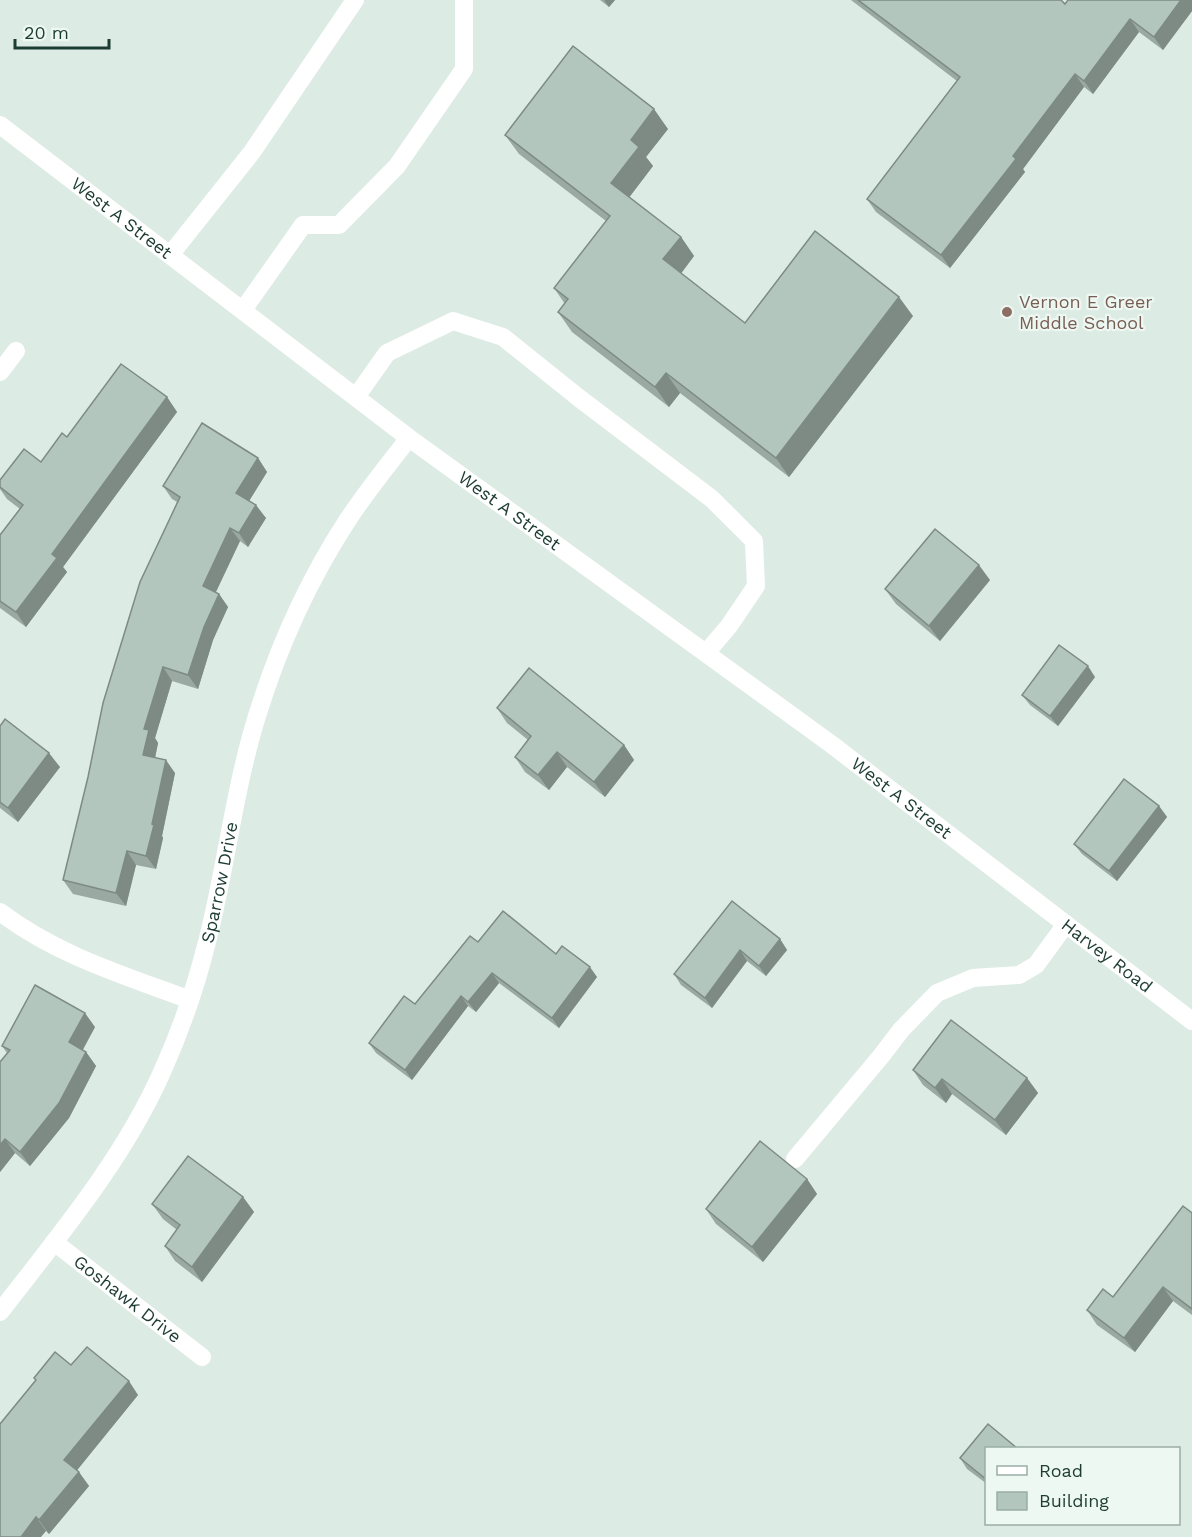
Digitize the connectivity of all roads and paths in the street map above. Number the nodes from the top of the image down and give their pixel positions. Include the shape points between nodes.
1 (355, 0) edge
2 (464, 0) edge
3 (0, 125) edge
4 (170, 255) junction
5 (243, 310) junction
6 (16, 351) dead end
7 (0, 372) edge
8 (356, 397) junction
9 (409, 438) junction
10 (706, 653) junction
11 (1022, 891) joint
12 (0, 912) edge
13 (1066, 924) junction
14 (190, 1000) junction
15 (1192, 1021) edge
16 (795, 1159) dead end
17 (54, 1242) junction
18 (0, 1312) edge
19 (202, 1357) dead end

1 - 4 street via 252,152
2 - 5 street via 464,69 397,166 339,225 303,225
3 - 4 street, West A Street
4 - 5 street, West A Street
5 - 8 street, West A Street
6 - 7 street
8 - 9 street, West A Street
8 - 10 street via 387,353 453,321 503,337 712,499 754,541 756,586
9 - 10 street, West A Street
9 - 14 street, Sparrow Drive via 348,520 315,575 282,645 256,717 207,941
10 - 11 street, West A Street
11 - 13 street, Harvey Road
12 - 14 street via 59,948
13 - 15 street, Harvey Road
13 - 16 street via 1036,965 1019,975 973,978 937,993 901,1030
14 - 17 street, Sparrow Drive via 162,1074 119,1152
17 - 18 street, Sparrow Drive
17 - 19 street, Goshawk Drive

